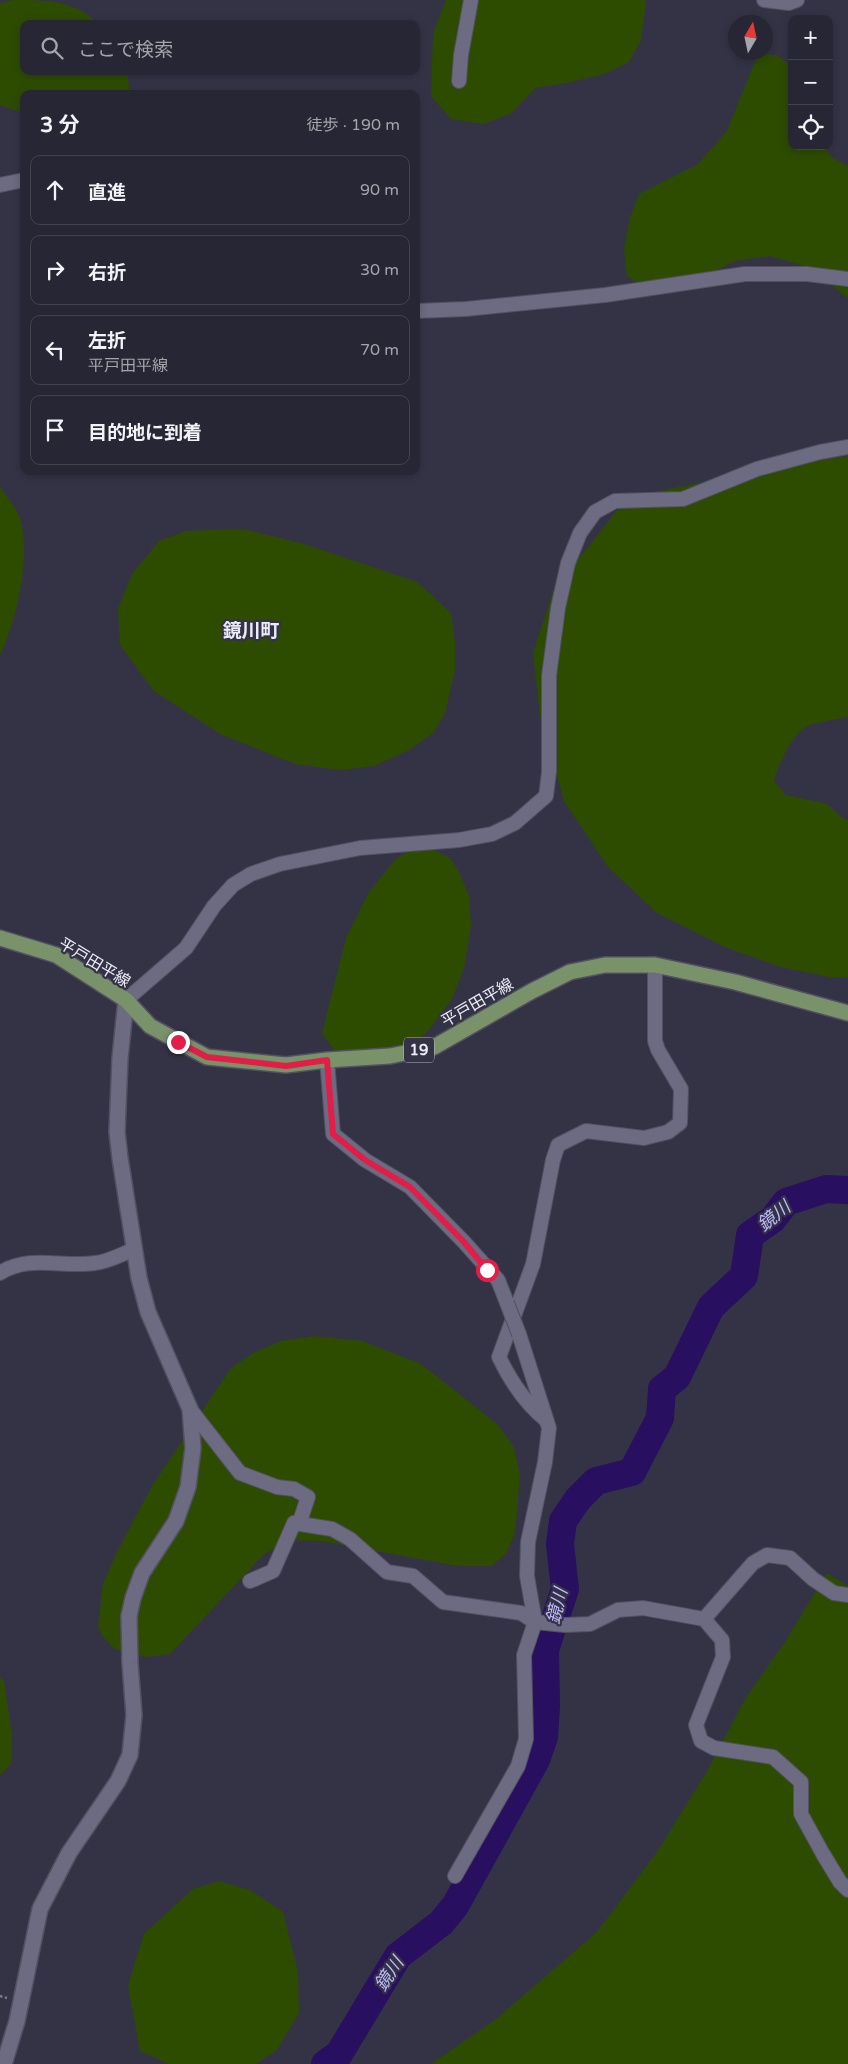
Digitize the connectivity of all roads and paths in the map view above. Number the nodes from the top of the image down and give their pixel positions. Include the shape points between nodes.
1 (471, 0) edge
2 (764, 0) edge
3 (797, 0) edge
4 (458, 81) dead end
5 (20, 181) edge
6 (0, 185) edge
7 (848, 279) edge
8 (420, 311) edge
9 (848, 448) edge
10 (0, 938) edge
11 (655, 965) junction
12 (126, 1000) junction
13 (848, 1013) edge
14 (327, 1060) junction
15 (135, 1249) junction
16 (0, 1273) edge
17 (190, 1409) junction
18 (546, 1420) junction
19 (299, 1524) junction
20 (250, 1581) dead end
21 (848, 1595) edge
22 (704, 1618) junction
23 (535, 1622) junction
24 (455, 1876) dead end
25 (848, 1890) edge
26 (4, 2064) edge

1 - 4 street
2 - 3 street via 789,3
5 - 6 street
7 - 8 street via 807,274 745,274 605,295
9 - 12 street via 820,452 757,470 683,499 615,502 595,512 580,534 568,564 558,608 549,676 546,796 515,823 492,834 360,848 280,864 251,874 233,885 214,906 186,948
10 - 12 main road, 平戸田平線 / 19 via 56,955
11 - 13 main road, 平戸田平線 / 19 via 735,982
11 - 14 main road, 平戸田平線 / 19 via 605,965 570,972 434,1047 390,1056
11 - 18 street via 655,1041 681,1089 680,1123 668,1132 644,1138 586,1131 558,1145 533,1264 499,1357 510,1380 533,1410
12 - 14 main road, 平戸田平線 / 19 via 150,1026 207,1057 286,1066
12 - 15 street via 117,1132
14 - 18 street, bridge via 333,1134 365,1160 410,1187 498,1280
15 - 16 street via 95,1263 32,1262 10,1266
15 - 17 street via 148,1312
17 - 19 street via 240,1473 308,1496
17 - 26 street via 193,1448 188,1487 176,1521 142,1573 129,1616 134,1715 130,1755 118,1781 69,1854 40,1909 17,2021
18 - 23 street via 549,1428 545,1462 528,1542 527,1576
19 - 20 street via 294,1523 272,1571
19 - 23 street via 332,1529 350,1539 387,1572 413,1576 443,1602 521,1612
21 - 22 street via 834,1593 790,1558 767,1556 753,1563
22 - 23 street via 643,1608 618,1610 590,1624
22 - 25 street via 722,1640 723,1657 696,1725 701,1741 714,1748 773,1757 801,1782 801,1814 840,1882
23 - 24 street via 524,1655 526,1739 521,1757

